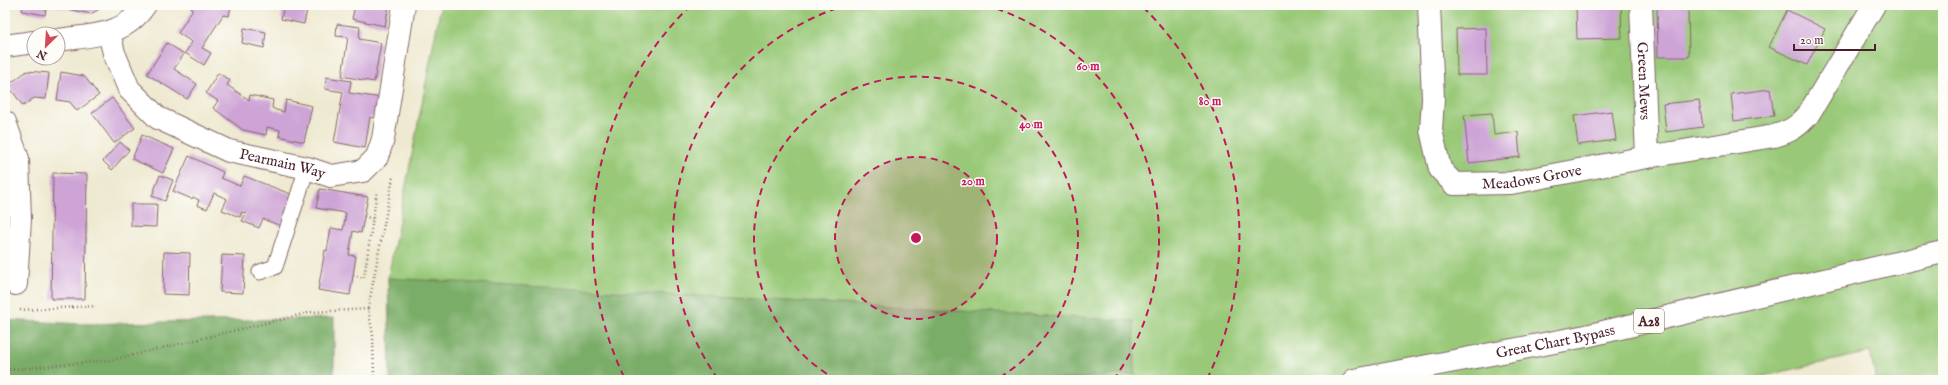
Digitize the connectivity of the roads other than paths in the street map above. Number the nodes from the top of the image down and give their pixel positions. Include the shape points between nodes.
1 (145, 5) edge
2 (404, 5) edge
3 (1429, 5) edge
4 (1641, 5) edge
5 (1874, 5) edge
6 (109, 33) junction
7 (66, 39) edge
8 (26, 43) edge
9 (5, 46) edge
10 (5, 122) edge
11 (1647, 157) junction
12 (307, 168) junction
13 (1943, 252) edge
14 (260, 272) dead end
15 (11, 284) edge
16 (1354, 380) edge

1 - 6 street via 137,16
2 - 12 street, Pearmain Way via 377,157 363,171 331,176
3 - 11 street, Meadows Grove via 1433,99 1431,130 1440,169 1454,184 1511,183
4 - 11 street, Green Mews
5 - 11 street, Meadows Grove via 1808,115 1791,131
6 - 7 street
6 - 12 street, Pearmain Way via 114,53 129,89 158,118 229,151
8 - 9 street
10 - 15 street via 18,159 20,219
12 - 14 lane via 275,267
13 - 16 street, Great Chart Bypass / A28 via 1586,336

